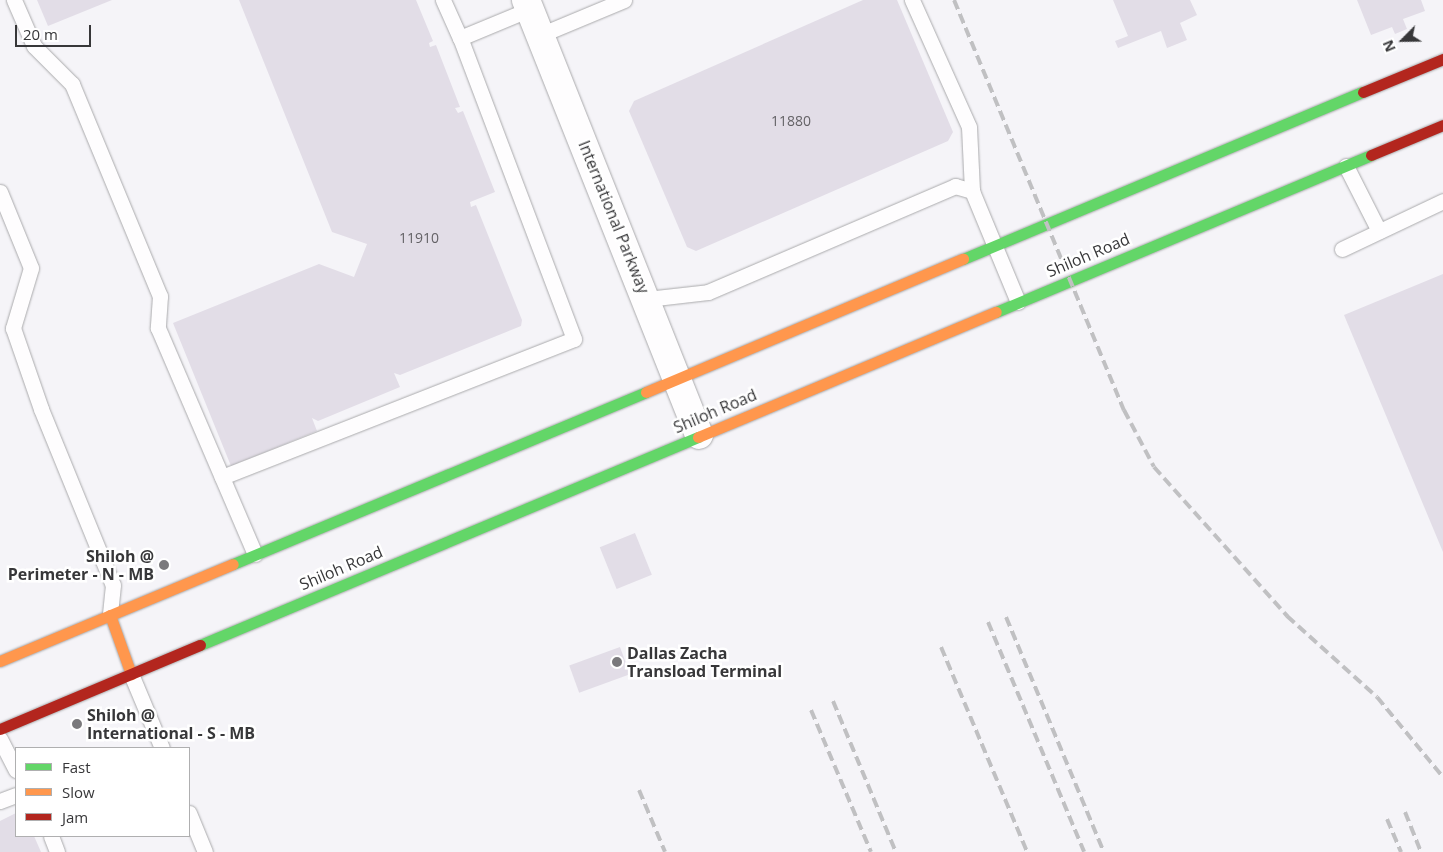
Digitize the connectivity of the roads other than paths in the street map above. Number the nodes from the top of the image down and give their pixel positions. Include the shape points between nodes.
1 (14, 0) edge
2 (443, 0) edge
3 (624, 0) edge
4 (912, 0) edge
5 (528, 5) edge
6 (540, 35) junction
7 (460, 38) junction
8 (1443, 60) edge
9 (1443, 125) edge
10 (1346, 166) junction
11 (972, 191) junction
12 (0, 192) edge
13 (1443, 201) edge
14 (1379, 231) junction
15 (994, 245) junction
16 (1342, 249) dead end
17 (647, 299) junction
18 (1018, 302) junction
19 (679, 377) junction
20 (699, 435) junction
21 (222, 477) junction
22 (255, 554) junction
23 (110, 615) junction
24 (0, 661) edge
25 (131, 674) junction
26 (0, 729) edge
27 (0, 739) edge
28 (162, 747) edge
29 (15, 768) edge
30 (15, 794) edge
31 (0, 802) edge
32 (190, 815) edge
33 (51, 837) edge
34 (57, 852) edge
35 (205, 852) edge

1 - 21 lane via 34,46 72,84 160,296 158,328
2 - 7 lane
3 - 6 lane
4 - 11 lane via 969,127
5 - 6 street, International Parkway
5 - 7 lane
6 - 17 street, International Parkway
7 - 21 lane via 574,339
8 - 15 main road
9 - 10 main road, Shiloh Road
10 - 14 lane
10 - 18 main road, Shiloh Road
11 - 15 lane
11 - 17 lane via 955,186 708,292
12 - 23 lane via 31,268 13,328 41,409 113,585
13 - 14 lane
14 - 16 lane
15 - 18 lane
15 - 19 main road
17 - 19 street, International Parkway
18 - 20 main road, Shiloh Road
19 - 20 street, International Parkway
19 - 22 main road
20 - 25 main road, Shiloh Road
21 - 22 lane
22 - 23 main road
23 - 24 main road
23 - 25 main road
25 - 26 main road, Shiloh Road
25 - 28 lane
27 - 29 lane
30 - 31 lane
32 - 35 lane
33 - 34 lane

